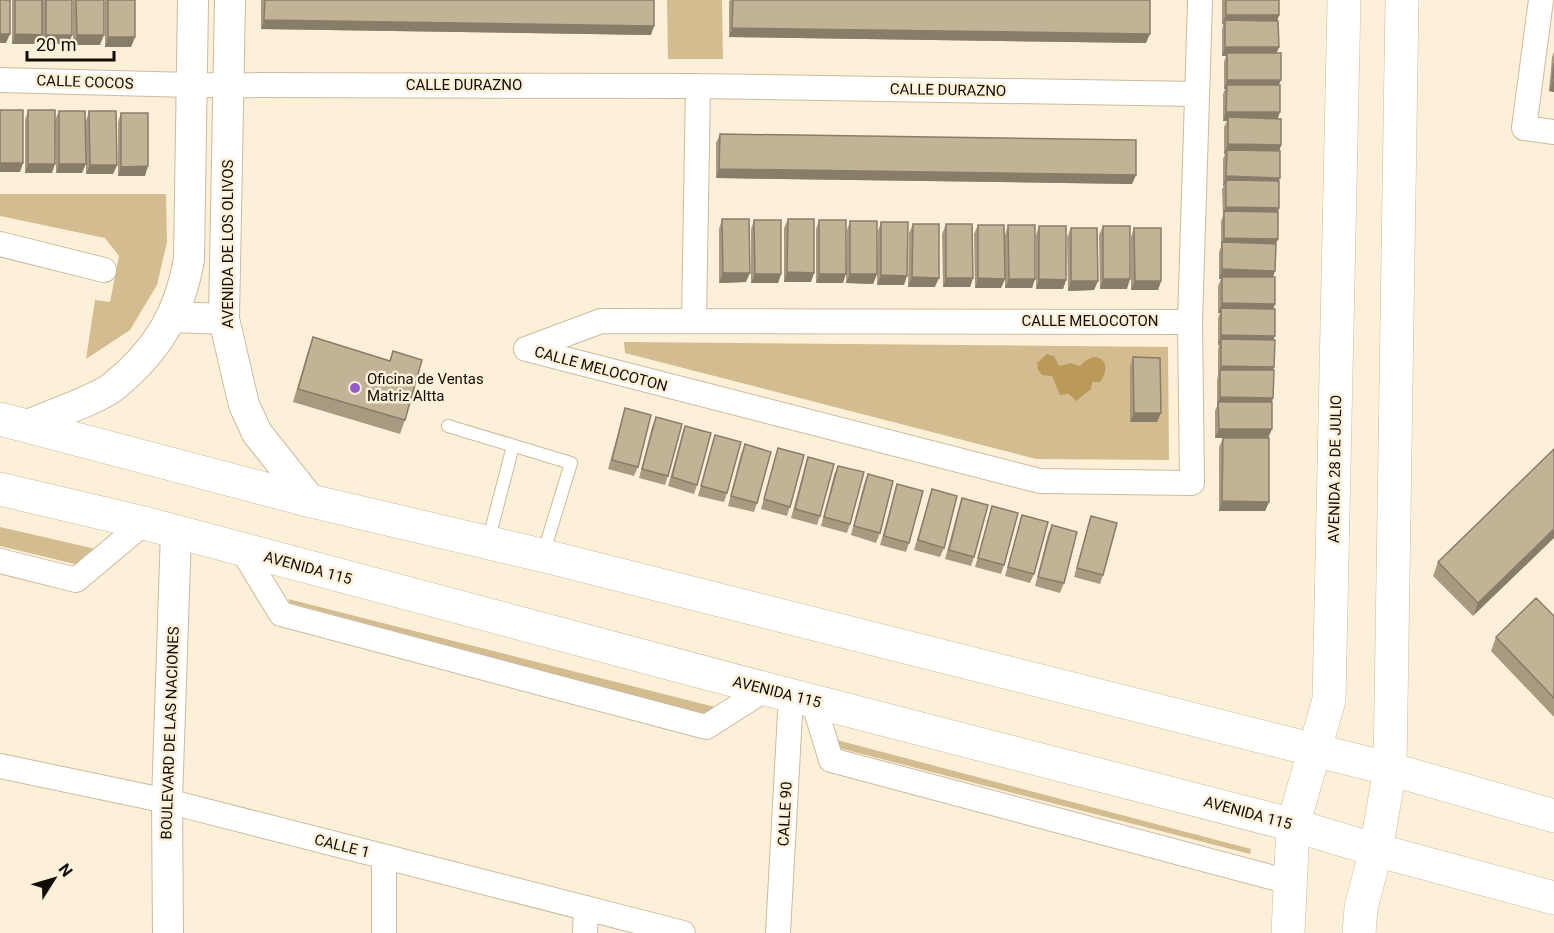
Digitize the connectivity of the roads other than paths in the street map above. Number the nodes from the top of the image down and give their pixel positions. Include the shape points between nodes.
1 (193, 0) edge
2 (230, 0) edge
3 (1344, 0) edge
4 (1402, 0) edge
5 (1200, 2) dead end
6 (1545, 8) edge
7 (0, 80) edge
8 (230, 84) junction
9 (180, 85) junction
10 (698, 86) junction
11 (1197, 94) junction
12 (1554, 132) edge
13 (0, 244) edge
14 (104, 270) dead end
15 (173, 317) junction
16 (224, 320) junction
17 (694, 320) junction
18 (1190, 322) junction
19 (13, 422) edge
20 (448, 426) dead end
21 (513, 446) junction
22 (0, 489) edge
23 (311, 501) junction
24 (144, 523) junction
25 (176, 532) junction
26 (487, 544) junction
27 (545, 548) dead end
28 (242, 550) junction
29 (0, 561) edge
30 (790, 695) junction
31 (1315, 750) junction
32 (0, 766) edge
33 (1390, 769) junction
34 (167, 801) junction
35 (1554, 816) edge
36 (1293, 825) junction
37 (1376, 850) junction
38 (384, 857) junction
39 (1293, 883) junction
40 (1554, 898) edge
41 (586, 908) junction
42 (168, 933) edge
43 (384, 933) edge
44 (585, 933) edge
45 (683, 933) edge
46 (778, 933) edge
47 (1288, 933) edge
48 (1359, 933) edge

1 - 9 street
2 - 8 street, AVENIDA DE LOS OLIVOS
3 - 31 main road, AVENIDA 28 DE JULIO via 1329,700
4 - 33 main road
5 - 11 street
6 - 12 street via 1524,128
7 - 9 street, CALLE COCOS
8 - 9 street, CALLE COCOS
8 - 10 street, CALLE DURAZNO
8 - 16 street, AVENIDA DE LOS OLIVOS
9 - 15 street via 189,259 184,290
10 - 11 street, CALLE DURAZNO
10 - 17 street
11 - 18 street
13 - 14 street
15 - 16 street
15 - 19 street via 157,342 113,387
16 - 23 street, AVENIDA DE LOS OLIVOS via 244,405 258,433
17 - 18 street, CALLE MELOCOTON
17 - 18 street, CALLE MELOCOTON via 601,321 526,349 1040,481 1192,483
19 - 23 main road
20 - 21 lane
21 - 26 lane
21 - 27 lane via 571,463
22 - 24 main road, AVENIDA 115
23 - 26 main road
24 - 25 main road, AVENIDA 115
24 - 29 street via 76,580
25 - 28 main road, AVENIDA 115
25 - 34 street, BOULEVARD DE LAS NACIONES
26 - 31 main road
28 - 30 main road, AVENIDA 115
28 - 30 street via 281,614 293,618 706,727
30 - 36 main road, AVENIDA 115
30 - 39 street via 831,760
30 - 46 street, CALLE 90
31 - 33 main road
31 - 36 main road, AVENIDA 28 DE JULIO
32 - 34 street, CALLE 1
33 - 35 main road
33 - 37 main road
34 - 38 street, CALLE 1
34 - 42 street, BOULEVARD DE LAS NACIONES
36 - 37 main road, AVENIDA 115
36 - 39 main road, AVENIDA 28 DE JULIO
37 - 40 main road, AVENIDA 115
37 - 48 main road via 1361,908
38 - 41 street, CALLE 1
38 - 43 street
39 - 47 main road, AVENIDA 28 DE JULIO
41 - 44 street
41 - 45 street, CALLE 1

